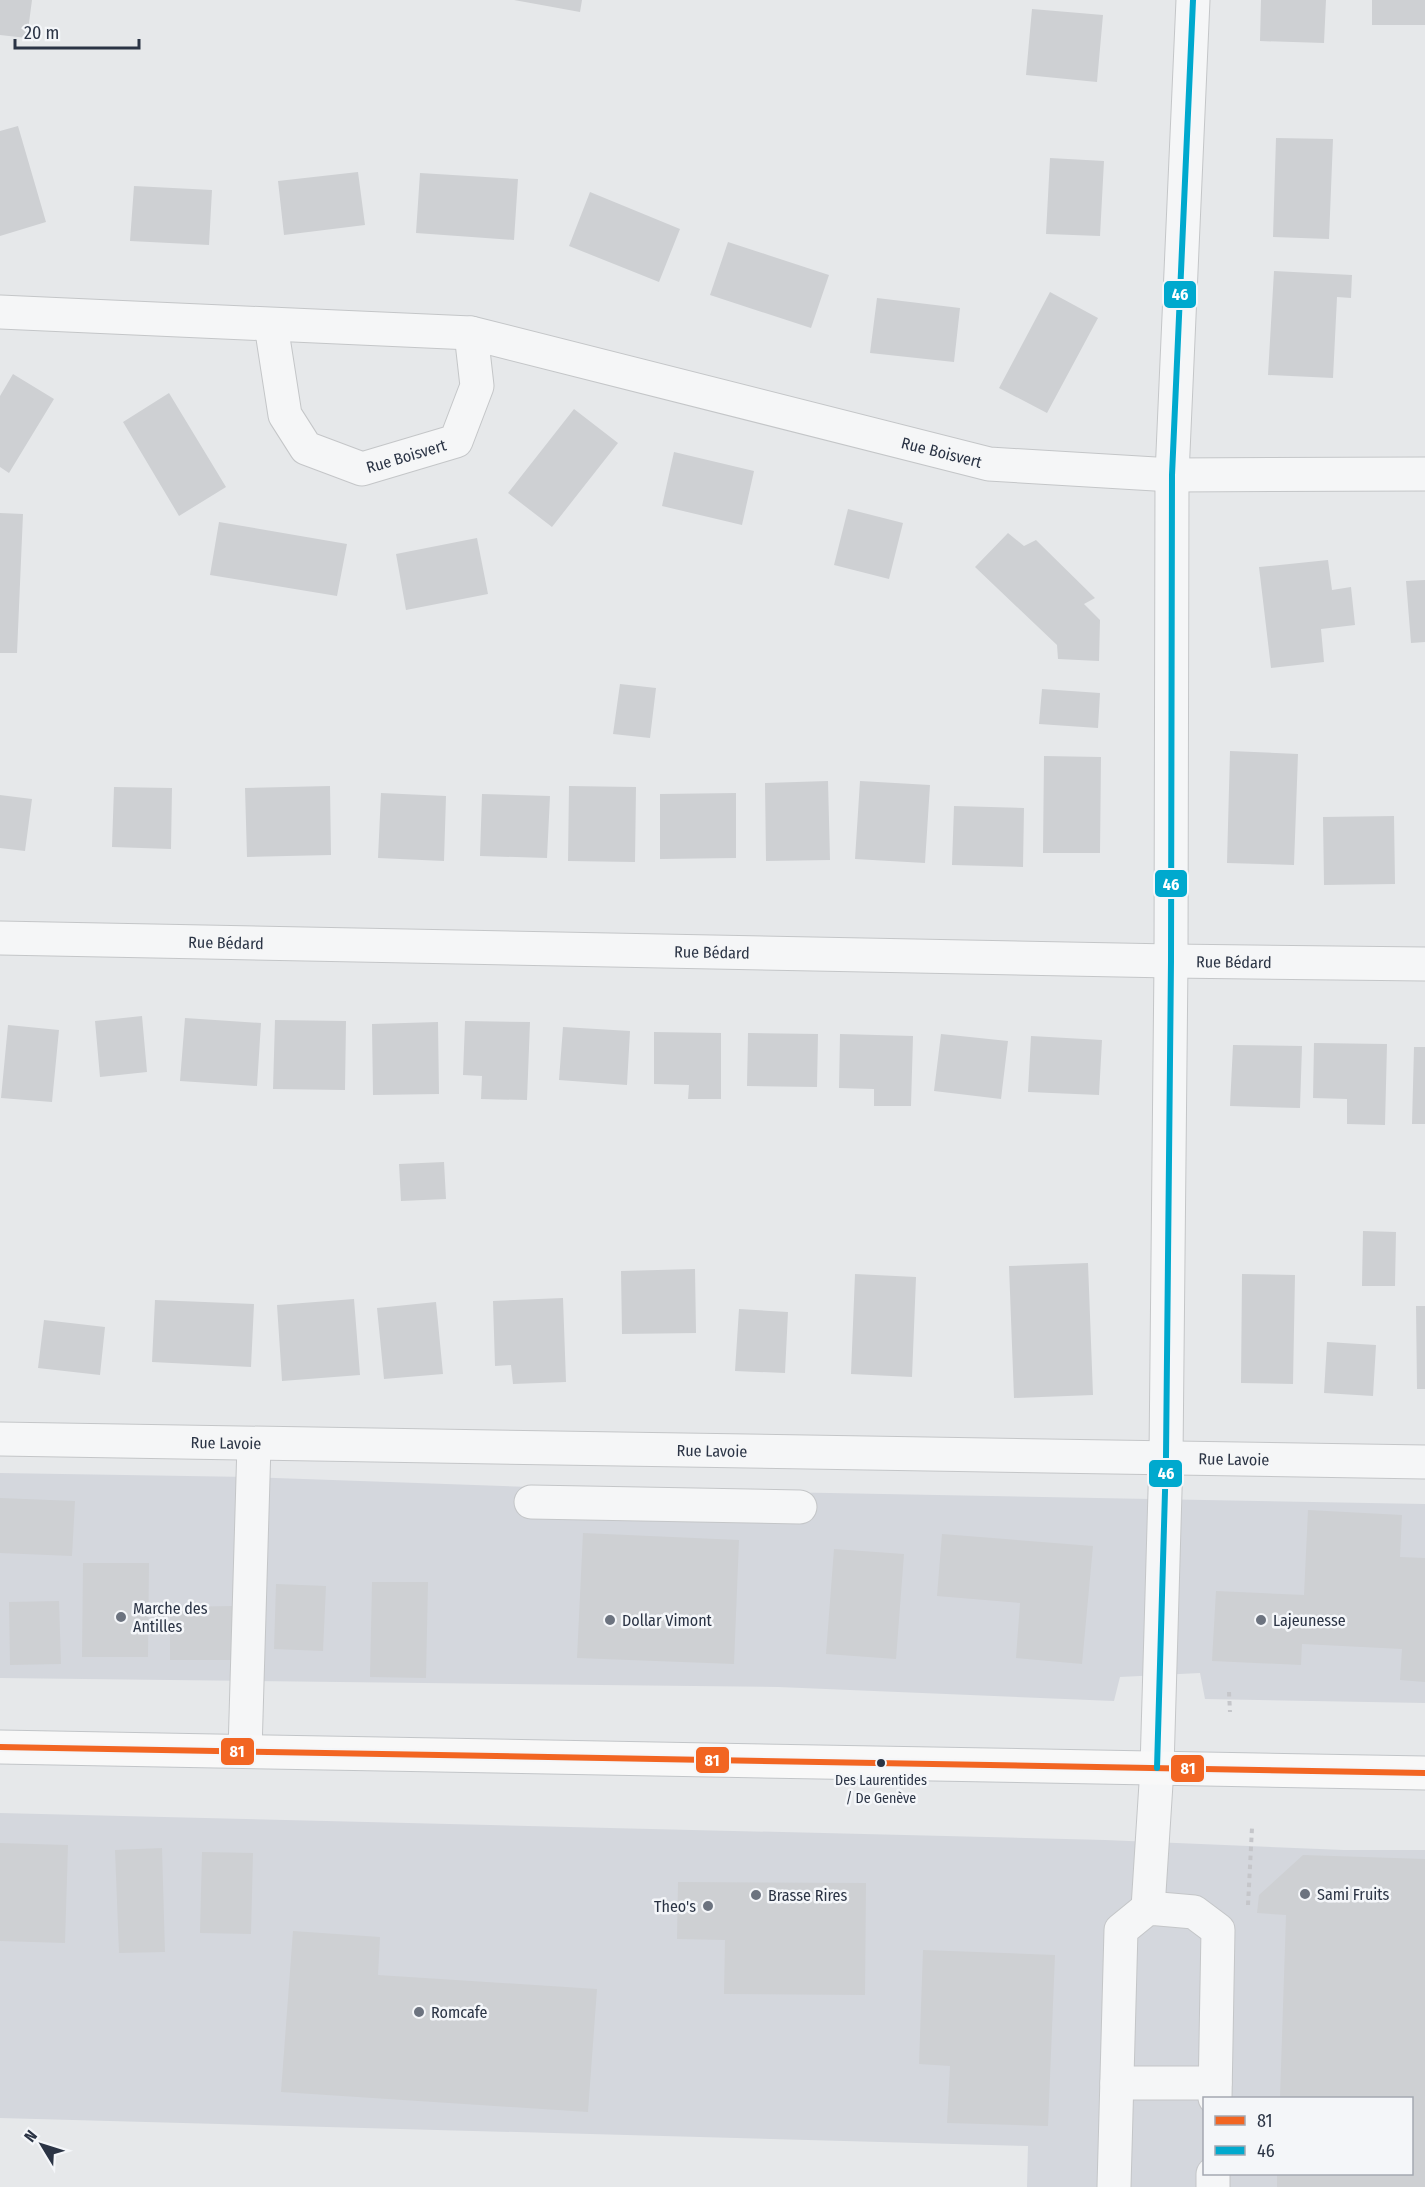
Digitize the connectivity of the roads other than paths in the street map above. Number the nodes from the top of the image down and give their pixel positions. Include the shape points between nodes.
1 (1193, 0) edge
2 (0, 312) edge
3 (271, 325) junction
4 (471, 333) junction
5 (1425, 474) edge
6 (1172, 475) junction
7 (0, 938) edge
8 (1171, 962) junction
9 (1425, 964) edge
10 (0, 1439) edge
11 (254, 1444) junction
12 (1166, 1457) junction
13 (1425, 1462) edge
14 (531, 1502) dead end
15 (800, 1506) dead end
16 (0, 1747) edge
17 (245, 1751) junction
18 (1157, 1768) junction
19 (1425, 1773) edge
20 (1148, 1908) junction
21 (1117, 2083) junction
22 (1215, 2091) edge
23 (1114, 2187) edge

1 - 6 street
2 - 3 street, Rue Boisvert
3 - 4 street, Rue Boisvert
3 - 4 street, Rue Boisvert via 285,415 306,448 362,469 456,441 477,386
4 - 6 street, Rue Boisvert via 989,464
5 - 6 street, Rue Boisvert
6 - 8 street
7 - 8 street, Rue Bédard
8 - 9 street, Rue Bédard
8 - 12 street
10 - 11 street, Rue Lavoie
11 - 12 street, Rue Lavoie
11 - 17 street
12 - 13 street, Rue Lavoie
12 - 18 street
14 - 15 street
16 - 17 main road
17 - 18 main road
18 - 19 main road
18 - 20 street
20 - 21 street via 1121,1930
20 - 22 street via 1194,1912 1218,1930
21 - 22 street
21 - 23 street

